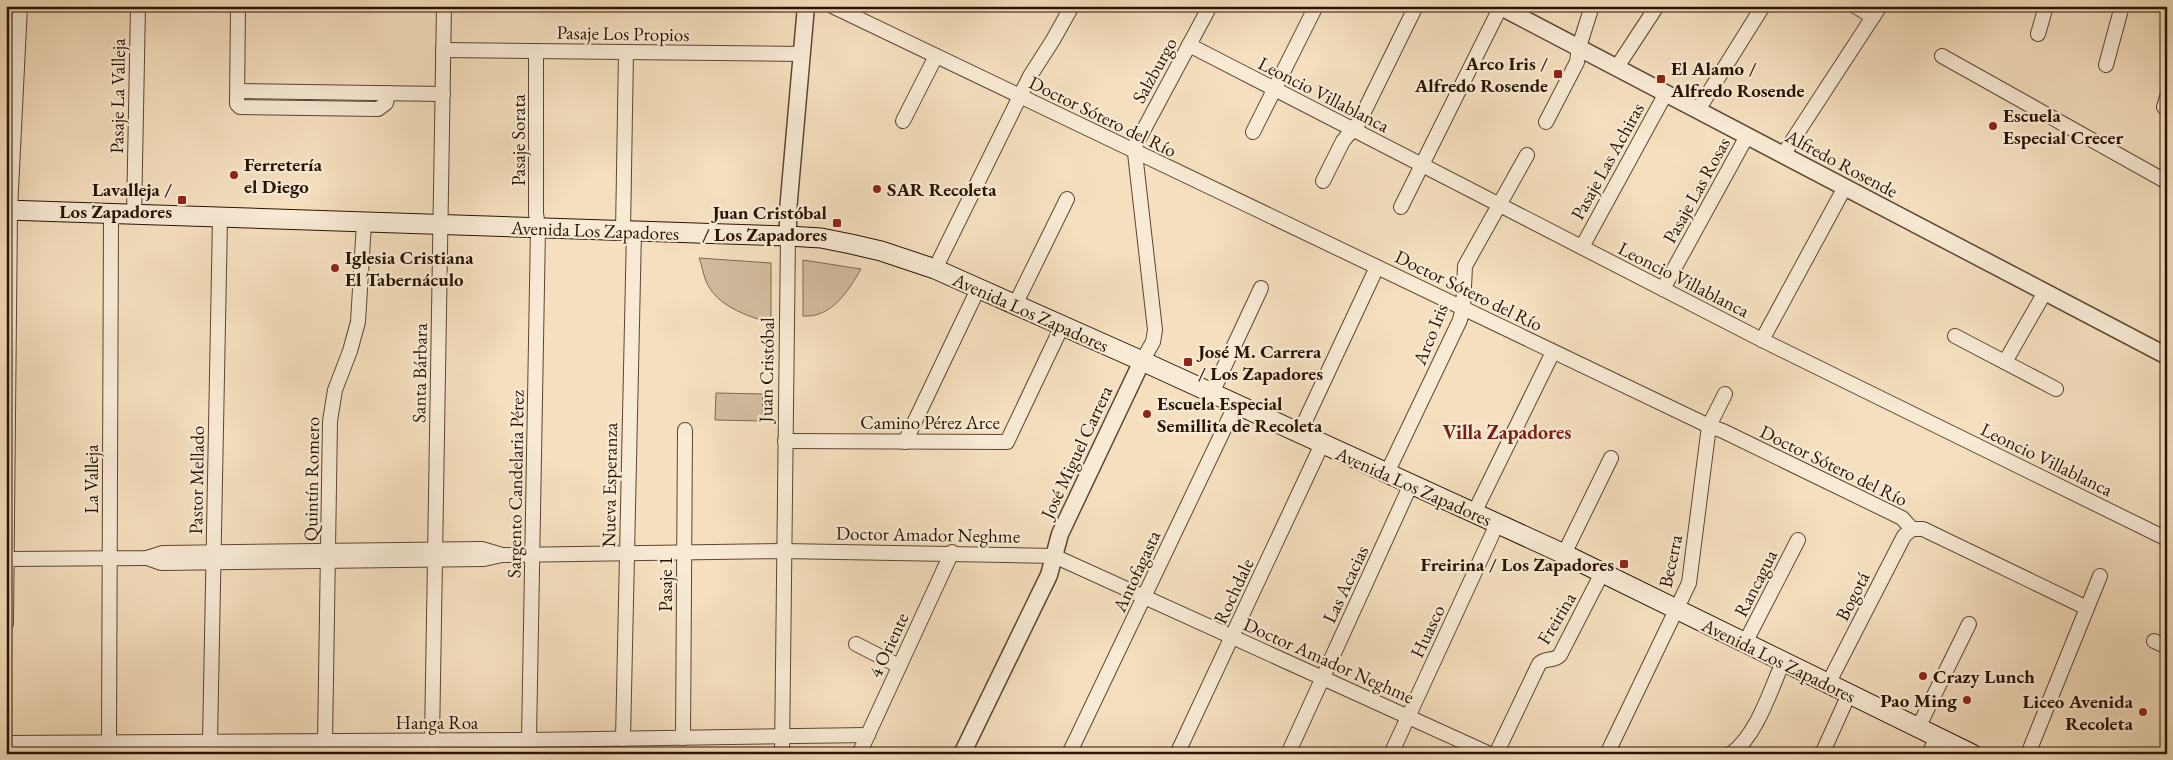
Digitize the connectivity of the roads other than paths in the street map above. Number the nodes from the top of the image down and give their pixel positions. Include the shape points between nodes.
1 (20, 6) edge
2 (138, 6) edge
3 (238, 6) edge
4 (444, 6) edge
5 (806, 6) edge
6 (832, 6) edge
7 (1072, 6) edge
8 (1210, 6) edge
9 (1316, 6) edge
10 (1416, 6) edge
11 (1500, 6) edge
12 (1592, 6) edge
13 (1657, 6) edge
14 (1762, 6) edge
15 (1855, 6) edge
16 (2046, 6) edge
17 (2122, 6) edge
18 (1876, 12) edge
19 (2038, 34) dead end
20 (1189, 46) junction
21 (1579, 47) junction
22 (443, 50) junction
23 (536, 51) junction
24 (626, 52) junction
25 (802, 54) junction
26 (936, 56) junction
27 (1942, 56) dead end
28 (2106, 65) dead end
29 (1617, 67) junction
30 (1275, 90) junction
31 (1666, 93) junction
32 (443, 94) junction
33 (1020, 97) junction
34 (1698, 110) junction
35 (902, 121) dead end
36 (1546, 122) dead end
37 (1352, 130) junction
38 (1253, 132) dead end
39 (1747, 136) junction
40 (1135, 153) junction
41 (1528, 155) dead end
42 (1783, 155) junction
43 (1422, 165) junction
44 (1322, 181) dead end
45 (2167, 182) edge
46 (1845, 187) junction
47 (1067, 199) dead end
48 (1500, 205) junction
49 (1401, 207) dead end
50 (8, 210) edge
51 (111, 215) junction
52 (134, 216) junction
53 (220, 218) junction
54 (364, 223) junction
55 (440, 225) junction
56 (538, 228) junction
57 (628, 231) junction
58 (788, 236) junction
59 (1582, 247) junction
60 (1377, 267) junction
61 (935, 269) junction
62 (1261, 288) dead end
63 (978, 289) junction
64 (1663, 289) junction
65 (2045, 292) junction
66 (1015, 305) junction
67 (1463, 308) junction
68 (1062, 326) junction
69 (1955, 336) dead end
70 (1762, 340) junction
71 (1553, 352) junction
72 (2167, 356) edge
73 (1142, 361) junction
74 (2005, 362) junction
75 (2056, 389) dead end
76 (1212, 394) junction
77 (1725, 394) dead end
78 (1236, 404) junction
79 (1709, 426) junction
80 (686, 430) dead end
81 (1300, 434) junction
82 (785, 440) junction
83 (905, 442) junction
84 (1322, 444) junction
85 (1611, 458) dead end
86 (1387, 473) junction
87 (1411, 484) junction
88 (1474, 513) junction
89 (1498, 524) junction
90 (1912, 529) junction
91 (2167, 539) edge
92 (1798, 540) dead end
93 (784, 550) junction
94 (684, 552) junction
95 (952, 552) junction
96 (627, 553) junction
97 (532, 554) junction
98 (1564, 554) junction
99 (435, 555) junction
100 (328, 556) junction
101 (1054, 556) junction
102 (214, 557) junction
103 (109, 558) junction
104 (7, 559) edge
105 (1602, 573) junction
106 (2100, 576) dead end
107 (1144, 597) junction
108 (2087, 608) junction
109 (1675, 609) junction
110 (6, 624) edge
111 (1969, 624) dead end
112 (1232, 637) junction
113 (1745, 643) junction
114 (856, 644) dead end
115 (1783, 662) junction
116 (899, 666) junction
117 (1322, 678) junction
118 (1828, 684) junction
119 (1849, 694) junction
120 (1408, 717) junction
121 (1918, 728) junction
122 (868, 734) junction
123 (782, 736) junction
124 (683, 738) junction
125 (623, 739) junction
126 (529, 740) junction
127 (432, 741) junction
128 (210, 742) junction
129 (325, 742) junction
130 (6, 743) edge
131 (109, 743) junction
132 (1933, 745) edge
133 (782, 754) edge
134 (859, 754) edge
135 (962, 754) edge
136 (1069, 754) edge
137 (1177, 754) edge
138 (1288, 754) edge
139 (1391, 754) edge
140 (1490, 754) edge
141 (1496, 754) edge
142 (1607, 754) edge
143 (1731, 754) edge
144 (1822, 754) edge
145 (1972, 754) edge
146 (2028, 754) edge

1 - 50 street
2 - 52 street, Pasaje La Valleja
3 - 32 street via 238,104 242,107 374,110 384,106 388,93
4 - 22 street, Santa Bárbara
5 - 25 street, Juan Cristóbal
6 - 26 street, Doctor Sótero del Río
7 - 33 street
8 - 20 street, Salzburgo
9 - 30 street
10 - 37 street via 1359,122
11 - 21 street, Alfredo Rosende
11 - 43 street
12 - 21 street
13 - 29 street
14 - 34 street
15 - 18 street
16 - 19 street
17 - 28 street
18 - 42 street
20 - 30 street, Leoncio Villablanca
20 - 40 street, Salzburgo via 1137,140
21 - 29 street, Alfredo Rosende
21 - 36 street via 1577,62
22 - 23 street, Pasaje Los Propios
22 - 32 street, Santa Bárbara
23 - 24 street, Pasaje Los Propios
23 - 56 street, Pasaje Sorata
24 - 25 street, Pasaje Los Propios
24 - 57 street, Nueva Esperanza
25 - 58 street, Juan Cristóbal
26 - 33 street, Doctor Sótero del Río
26 - 35 street
27 - 45 street
29 - 31 street, Alfredo Rosende
30 - 37 street, Leoncio Villablanca
30 - 38 street
31 - 34 street, Alfredo Rosende
31 - 59 street, Pasaje Las Achiras
32 - 55 street, Santa Bárbara
33 - 40 street, Doctor Sótero del Río
33 - 61 street
34 - 39 street, Alfredo Rosende
37 - 43 street, Leoncio Villablanca
37 - 44 street
39 - 42 street, Alfredo Rosende
39 - 64 street, Pasaje Las Rosas
40 - 60 street, Doctor Sótero del Río
40 - 73 street, José Miguel Carrera via 1155,330 1153,342
41 - 48 street, Arco Iris
42 - 46 street, Alfredo Rosende
43 - 48 street, Leoncio Villablanca
43 - 49 street
46 - 65 street, Alfredo Rosende
46 - 70 street
47 - 66 street
48 - 59 street, Leoncio Villablanca
48 - 67 street, Arco Iris via 1465,266
50 - 51 main road, Avenida Los Zapadores
50 - 104 street
51 - 52 main road, Avenida Los Zapadores
51 - 103 street, La Valleja
52 - 53 main road, Avenida Los Zapadores
53 - 54 main road, Avenida Los Zapadores
53 - 102 street, Pastor Mellado
54 - 55 main road, Avenida Los Zapadores
54 - 100 street, Quintín Romero via 358,322 332,405
55 - 56 main road, Avenida Los Zapadores
55 - 99 street, Santa Bárbara
56 - 57 main road, Avenida Los Zapadores
56 - 97 street, Sargento Candelaria Pérez
57 - 58 main road, Avenida Los Zapadores
57 - 96 street, Nueva Esperanza
58 - 61 main road, Avenida Los Zapadores via 851,244
58 - 82 street, Juan Cristóbal
59 - 64 street, Leoncio Villablanca
60 - 67 street, Doctor Sótero del Río
60 - 81 street
61 - 63 main road, Avenida Los Zapadores
62 - 76 street
63 - 66 main road, Avenida Los Zapadores
63 - 83 street
64 - 70 street, Leoncio Villablanca
65 - 72 street, Alfredo Rosende
65 - 74 street
66 - 68 main road, Avenida Los Zapadores
67 - 71 street, Doctor Sótero del Río
67 - 86 street, Arco Iris
68 - 73 main road, Avenida Los Zapadores
68 - 83 street, Camino Pérez Arce via 1007,442
69 - 74 street
70 - 91 street, Leoncio Villablanca
71 - 79 street, Doctor Sótero del Río
71 - 88 street
73 - 76 main road, Avenida Los Zapadores
73 - 101 street, José Miguel Carrera via 1060,534
74 - 75 street
76 - 78 main road, Avenida Los Zapadores
77 - 79 street, Becerra
78 - 81 main road, Avenida Los Zapadores
78 - 107 street, Antofagasta
79 - 90 street, Doctor Sótero del Río via 1902,518
79 - 109 street, Becerra via 1691,571
80 - 94 street, Pasaje 1
81 - 84 main road, Avenida Los Zapadores
82 - 83 street, Camino Pérez Arce
82 - 93 street, Juan Cristóbal
84 - 86 main road, Avenida Los Zapadores
84 - 112 street, Rochdale
85 - 98 street
86 - 87 main road, Avenida Los Zapadores
87 - 88 main road, Avenida Los Zapadores
87 - 117 street, Las Acacias
88 - 89 main road, Avenida Los Zapadores
89 - 98 main road, Avenida Los Zapadores
89 - 120 street, Huasco
90 - 108 street, Doctor Sótero del Río via 1922,529
90 - 118 street, Bogotá via 1904,536
92 - 113 street, Rancagua
93 - 94 street, Doctor Amador Neghme
93 - 95 street, Doctor Amador Neghme
93 - 123 street, Juan Cristóbal
94 - 96 street, Doctor Amador Neghme
94 - 124 street, Pasaje 1
95 - 101 street, Doctor Amador Neghme
95 - 116 street, 4 Oriente
96 - 97 street, Doctor Amador Neghme
96 - 125 street, Nueva Esperanza
97 - 99 street, Doctor Amador Neghme via 502,555 482,549
97 - 126 street, Sargento Candelaria Pérez
98 - 105 main road, Avenida Los Zapadores
99 - 100 street, Doctor Amador Neghme
99 - 127 street, Santa Bárbara
100 - 102 street, Doctor Amador Neghme
100 - 129 street, Quintín Romero
101 - 107 street, Doctor Amador Neghme
101 - 135 street, José Miguel Carrera via 1048,576
102 - 103 street, Doctor Amador Neghme via 161,563 148,558
102 - 128 street, Pastor Mellado
103 - 104 street, Doctor Amador Neghme
103 - 131 street, La Valleja
104 - 110 street
105 - 109 main road, Avenida Los Zapadores
105 - 141 street, Freirina via 1560,654 1539,664
106 - 108 street
107 - 112 street, Doctor Amador Neghme
107 - 136 street, Antofagasta
108 - 146 street
109 - 113 main road, Avenida Los Zapadores
109 - 142 street, Becerra
111 - 121 street
112 - 117 street, Doctor Amador Neghme
112 - 137 street, Rochdale
113 - 115 main road, Avenida Los Zapadores
114 - 116 street
115 - 118 main road, Avenida Los Zapadores
115 - 143 street via 1750,735
116 - 122 street, 4 Oriente
117 - 120 street, Doctor Amador Neghme
117 - 138 street, Las Acacias
118 - 119 main road, Avenida Los Zapadores
119 - 121 main road, Avenida Los Zapadores
119 - 144 street
120 - 139 street, Huasco
120 - 140 street, Doctor Amador Neghme
121 - 132 main road, Avenida Los Zapadores
122 - 123 street, Hanga Roa
122 - 134 street, 4 Oriente
123 - 124 street, Hanga Roa
123 - 133 street, Juan Cristóbal
124 - 125 street, Hanga Roa
125 - 126 street, Hanga Roa
126 - 127 street, Hanga Roa
127 - 129 street, Hanga Roa
128 - 129 street, Hanga Roa
128 - 131 street, Hanga Roa
130 - 131 street, Hanga Roa
132 - 145 main road, Avenida Los Zapadores

